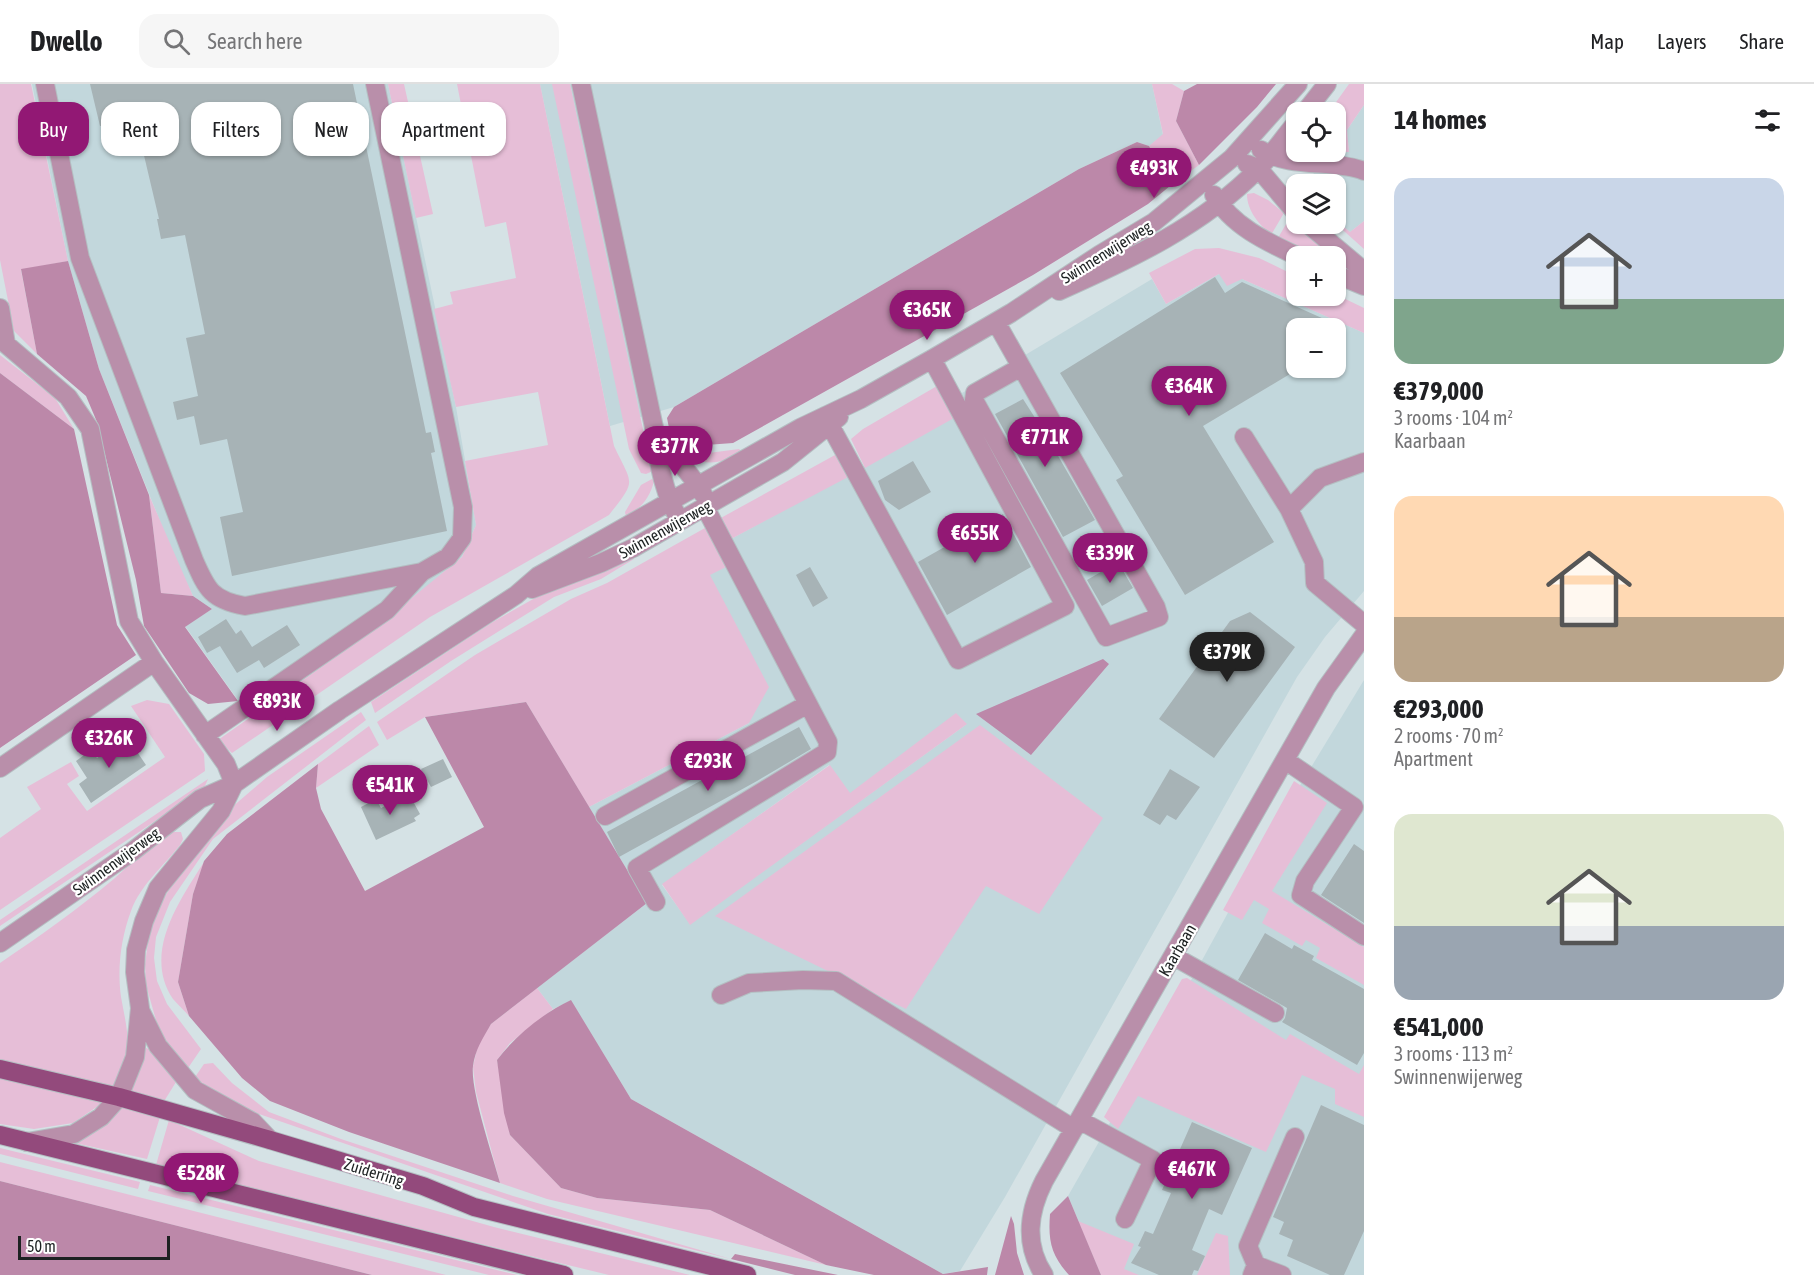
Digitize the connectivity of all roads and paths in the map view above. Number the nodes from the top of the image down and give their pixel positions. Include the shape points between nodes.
1 (45, 84) edge
2 (375, 84) edge
3 (582, 84) edge
4 (1298, 84) edge
5 (1327, 84) edge
6 (1313, 102) edge
7 (1286, 135) edge
8 (1248, 142) junction
9 (1232, 158) junction
10 (1264, 162) junction
11 (1364, 171) edge
12 (1206, 181) junction
13 (1286, 197) edge
14 (1219, 204) junction
15 (1320, 234) edge
16 (1286, 251) edge
17 (1364, 270) edge
18 (1346, 279) edge
19 (1364, 286) edge
20 (0, 308) edge
21 (1004, 317) junction
22 (3, 342) edge
23 (932, 358) junction
24 (1021, 367) junction
25 (827, 420) junction
26 (655, 432) junction
27 (1244, 437) dead end
28 (1364, 462) edge
29 (698, 484) junction
30 (668, 501) junction
31 (707, 506) junction
32 (1289, 509) junction
33 (681, 521) junction
34 (422, 572) junction
35 (516, 596) junction
36 (1364, 624) edge
37 (1364, 635) edge
38 (154, 662) junction
39 (808, 704) junction
40 (205, 735) junction
41 (1285, 760) junction
42 (0, 768) edge
43 (234, 784) junction
44 (1359, 810) edge
45 (605, 816) dead end
46 (656, 902) dead end
47 (1364, 936) edge
48 (0, 943) edge
49 (1173, 956) junction
50 (721, 995) dead end
51 (140, 1008) junction
52 (1275, 1013) dead end
53 (0, 1069) edge
54 (119, 1097) junction
55 (1077, 1125) junction
56 (0, 1135) edge
57 (1295, 1137) dead end
58 (270, 1140) junction
59 (27, 1142) junction
60 (1125, 1220) dead end
61 (1254, 1270) edge
62 (564, 1275) edge
63 (747, 1275) edge
64 (1044, 1275) edge
65 (1282, 1275) edge

1 - 34 street via 81,258 205,584 223,602 245,606
2 - 34 street via 463,507 462,538 448,558
3 - 26 street
4 - 8 street, Swinnenwijerweg
5 - 6 street
7 - 10 street, Swinnenwijerweg
8 - 9 street, Swinnenwijerweg
8 - 10 street
9 - 10 street
9 - 12 street, Swinnenwijerweg
10 - 11 street
10 - 13 street
10 - 14 street, Swinnenwijerweg
12 - 14 street
12 - 21 street, Swinnenwijerweg via 1154,222
14 - 16 street via 1247,228
14 - 21 street, Swinnenwijerweg via 1166,240
15 - 17 street
18 - 19 street
20 - 22 street
21 - 23 street, Swinnenwijerweg
21 - 24 street
22 - 38 street via 68,397 90,429 129,621
23 - 25 street, Swinnenwijerweg
23 - 25 street via 1065,606 958,660
24 - 24 street via 1156,607 1159,617 1106,637 974,400 975,393
25 - 29 street, Swinnenwijerweg
25 - 31 street, Swinnenwijerweg via 783,462
26 - 29 street
26 - 30 street
27 - 32 street
28 - 32 street via 1320,478
29 - 30 street, Swinnenwijerweg
29 - 31 street
30 - 33 street
30 - 35 street, Swinnenwijerweg via 538,576
31 - 33 street, Swinnenwijerweg
31 - 39 street
32 - 36 street via 1314,562 1315,584
33 - 35 street, Swinnenwijerweg via 601,563
34 - 40 street via 387,610
35 - 43 street, Swinnenwijerweg
37 - 41 street, Kaarbaan via 1326,688
38 - 40 street
38 - 42 street
39 - 45 street
39 - 46 street via 828,742 827,752 637,868
40 - 43 street via 226,764
41 - 44 street
41 - 49 street, Kaarbaan
43 - 48 street, Swinnenwijerweg via 200,799 134,851
43 - 51 street, Swinnenwijerweg via 220,811 158,888 144,921 136,950
44 - 47 street via 1305,881 1301,895
49 - 52 street
49 - 55 street, Kaarbaan
50 - 55 street via 749,983 836,981
51 - 54 street, Swinnenwijerweg via 135,1057
51 - 58 street, Swinnenwijerweg via 158,1046 195,1090 253,1122
53 - 54 main road, Zuiderring
54 - 58 main road, Zuiderring
54 - 59 street, Swinnenwijerweg via 101,1117 74,1134
55 - 60 street via 1153,1160
55 - 64 street, Kaarbaan via 1032,1205 1030,1235
56 - 59 main road
57 - 61 street via 1248,1246
58 - 63 main road, Zuiderring via 423,1186 474,1206
59 - 62 main road
61 - 65 street

